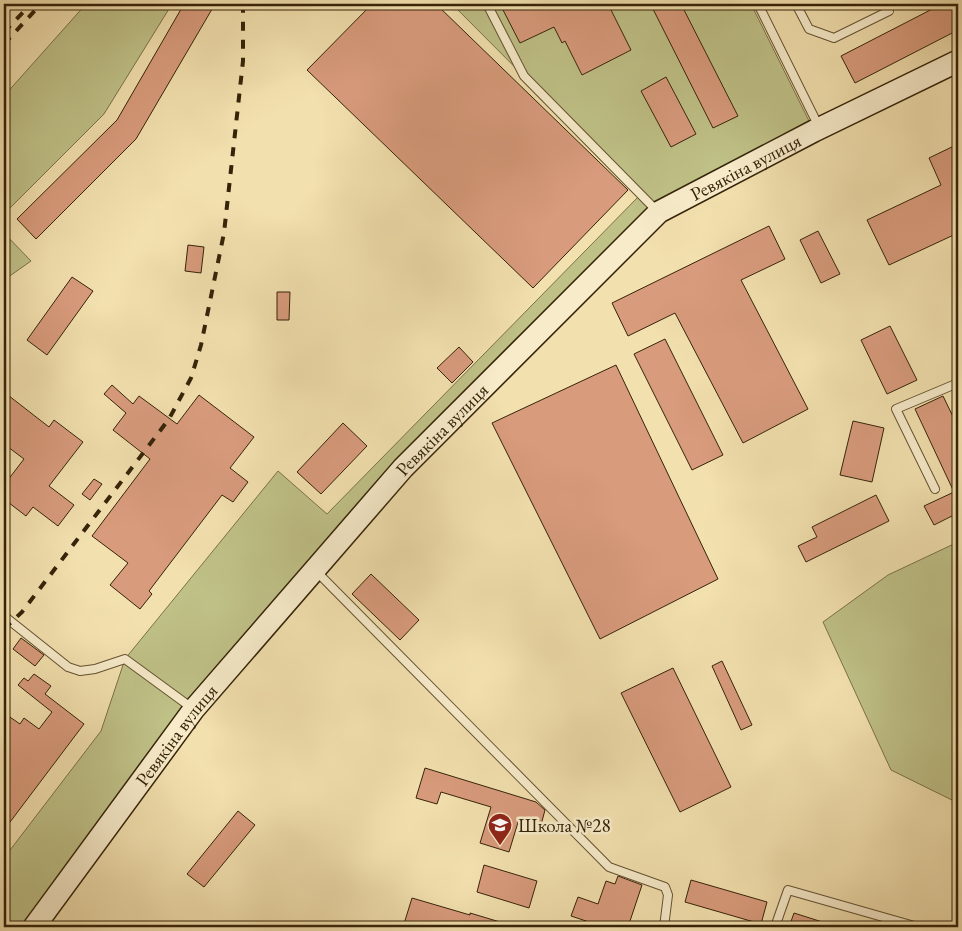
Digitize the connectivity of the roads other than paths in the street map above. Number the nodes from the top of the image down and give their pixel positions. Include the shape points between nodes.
1 (487, 4) edge
2 (758, 4) edge
3 (796, 4) edge
4 (889, 11) dead end
5 (958, 61) edge
6 (820, 129) junction
7 (659, 212) junction
8 (958, 383) edge
9 (935, 489) dead end
10 (315, 570) junction
11 (4, 616) edge
12 (194, 709) junction
13 (664, 926) edge
14 (34, 927) edge
15 (673, 927) edge
16 (775, 927) edge
17 (918, 927) edge

1 - 7 lane via 524,76
2 - 6 lane
3 - 4 lane via 809,29 834,38
5 - 6 street, Ревякіна вулиця
6 - 7 street, Ревякіна вулиця
7 - 10 street, Ревякіна вулиця via 403,468
8 - 9 lane via 896,409
10 - 12 street, Ревякіна вулиця
10 - 13 lane via 609,867 666,887
11 - 12 lane via 68,667 80,672 124,660
12 - 14 street, Ревякіна вулиця
13 - 15 lane
16 - 17 lane via 788,890

